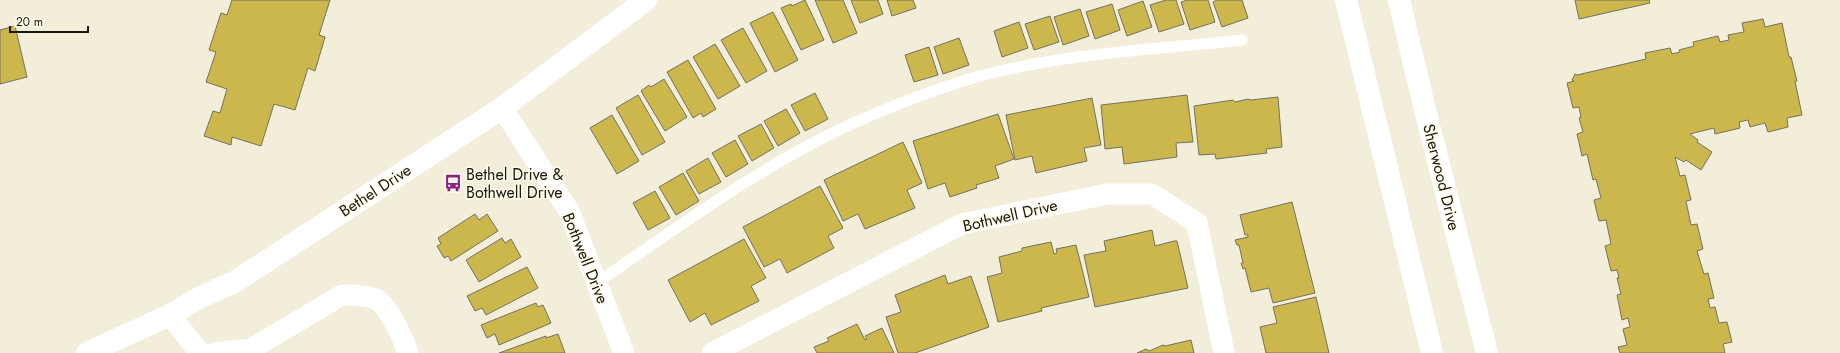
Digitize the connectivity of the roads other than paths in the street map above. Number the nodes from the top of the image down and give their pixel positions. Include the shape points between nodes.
1 (646, 0) edge
2 (1346, 0) edge
3 (1399, 0) edge
4 (1242, 40) dead end
5 (502, 108) junction
6 (596, 283) junction
7 (170, 315) junction
8 (87, 353) edge
9 (200, 353) edge
10 (214, 353) edge
11 (408, 353) edge
12 (624, 353) edge
13 (712, 353) edge
14 (1224, 353) edge
15 (1432, 353) edge
16 (1487, 353) edge

1 - 5 main road, Bethel Drive
2 - 15 main road
3 - 16 main road, Sherwood Drive
4 - 6 lane via 1120,52 1028,65 964,81 892,106 819,139 750,180
5 - 6 street, Bothwell Drive via 569,211
5 - 7 main road, Bethel Drive via 236,281
6 - 12 street, Bothwell Drive
7 - 8 main road, Bethel Drive
7 - 9 street
10 - 11 street via 251,348 342,295 377,300 390,314
13 - 14 street, Bothwell Drive via 962,224 1108,194 1152,194 1197,223

